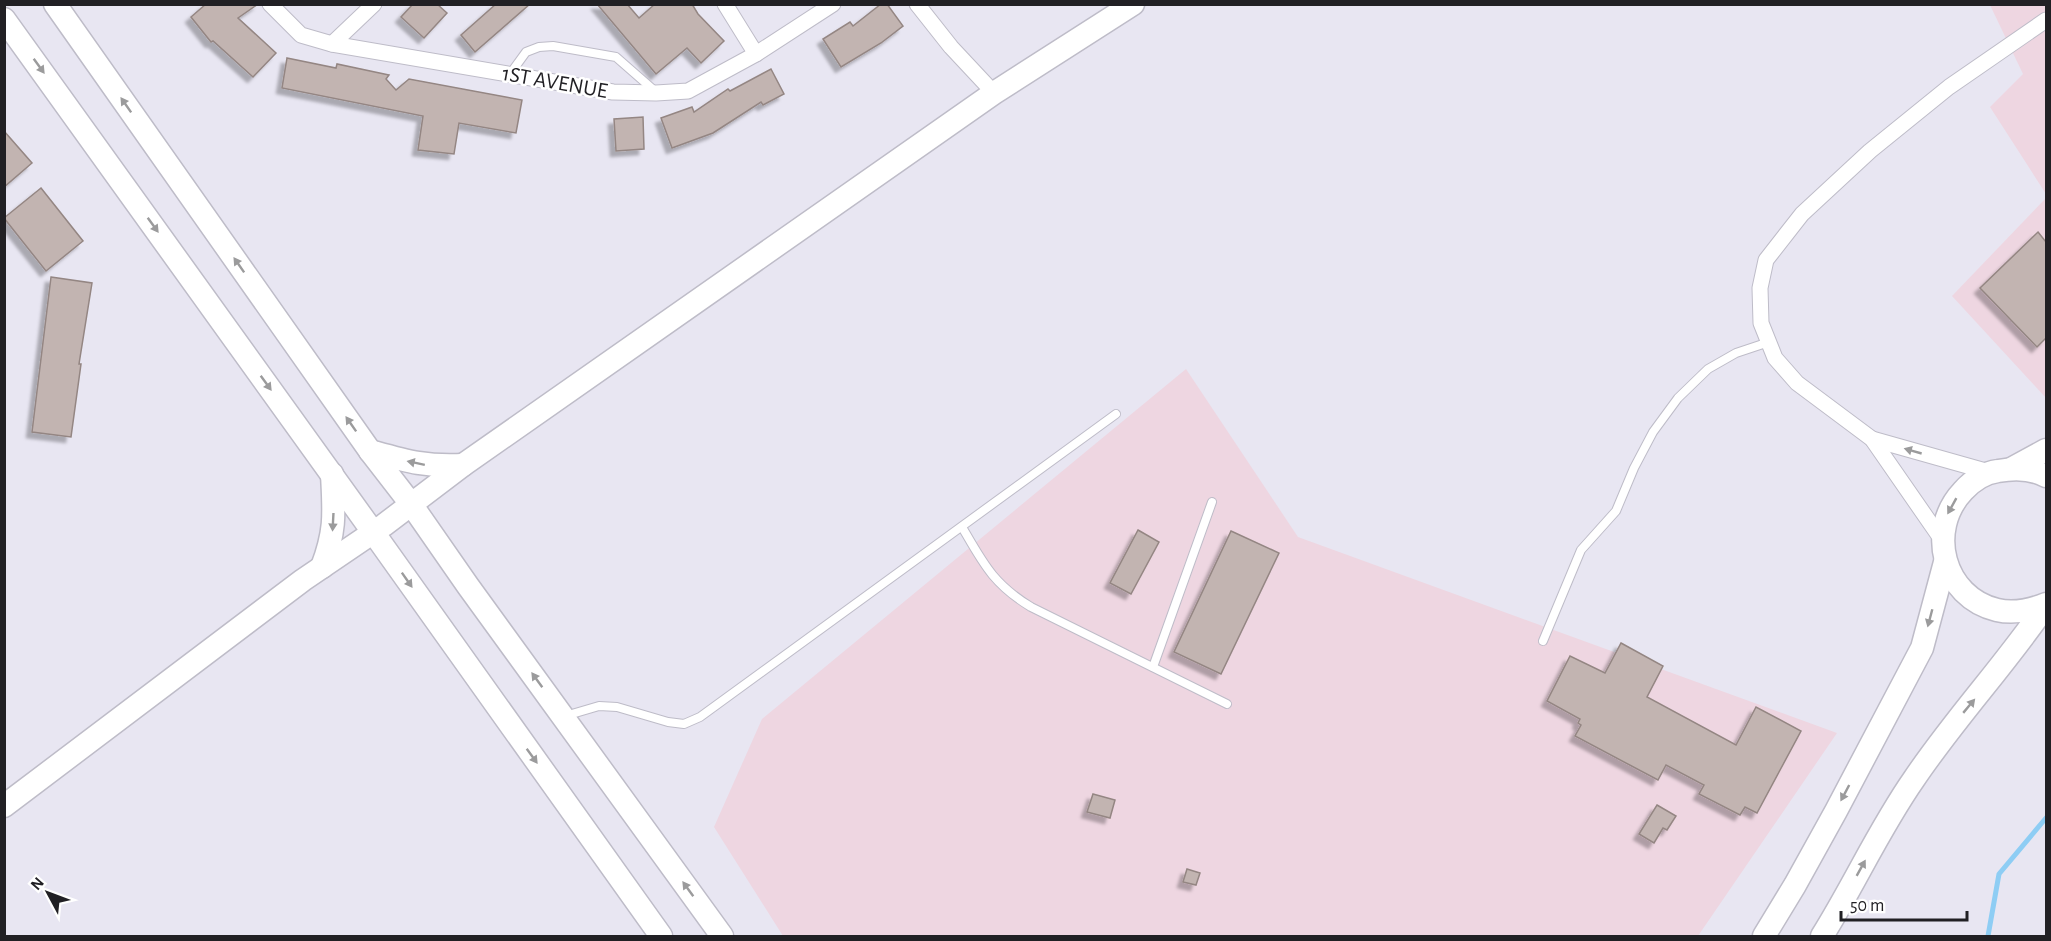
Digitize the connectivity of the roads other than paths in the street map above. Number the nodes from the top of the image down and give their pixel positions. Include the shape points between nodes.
1 (55, 4) edge
2 (270, 4) edge
3 (374, 4) edge
4 (725, 4) edge
5 (833, 4) edge
6 (917, 4) edge
7 (1133, 4) edge
8 (4, 19) edge
9 (2046, 20) edge
10 (332, 44) junction
11 (756, 54) junction
12 (510, 74) junction
13 (656, 93) junction
14 (994, 93) junction
15 (1769, 342) junction
16 (1116, 414) dead end
17 (1872, 439) junction
18 (2046, 450) edge
19 (370, 451) junction
20 (463, 465) junction
21 (2013, 468) junction
22 (1989, 472) junction
23 (332, 474) junction
24 (2046, 476) edge
25 (1212, 502) dead end
26 (411, 504) junction
27 (962, 527) junction
28 (373, 532) junction
29 (1943, 551) junction
30 (322, 567) junction
31 (2046, 604) edge
32 (1544, 641) dead end
33 (1153, 667) junction
34 (1227, 704) dead end
35 (564, 716) junction
36 (4, 806) edge
37 (661, 936) edge
38 (722, 936) edge
39 (1764, 936) edge
40 (1822, 936) edge

19 -> 1 street
2 - 10 street, 1ST AVENUE via 301,35
3 - 10 street
4 - 11 street
5 - 11 street, 1ST AVENUE
6 - 14 street
7 - 14 street
8 -> 23 street
9 - 15 street via 1949,87 1870,151 1802,214 1766,260 1760,288 1761,323
10 - 12 street, 1ST AVENUE
11 - 13 street, 1ST AVENUE via 688,91
12 - 13 street, 1ST AVENUE via 614,92
12 - 13 lane via 526,52 553,46 616,57
14 - 20 street
15 - 17 street via 1775,358 1797,383
15 - 32 lane via 1736,353 1708,369 1678,398 1653,432 1616,511 1581,550
16 - 27 lane
22 -> 17 street
17 - 29 street
18 - 21 street
20 -> 19 street via 419,465
19 - 26 street
20 - 26 street
21 - 22 street
21 - 24 street
22 -> 29 street via 1970,483 1955,499 1945,518
23 - 28 street
23 -> 30 street via 334,520
25 - 33 lane
26 - 28 street
35 -> 26 street
27 - 33 lane via 987,569 1012,595
27 - 35 lane via 700,717 684,724 668,723 617,707 599,706
28 - 30 street
28 -> 37 street
29 - 31 street via 1956,584 1974,601 1997,610 2022,612
29 -> 39 street via 1922,648
30 - 36 street
40 -> 31 street via 1912,781 2020,644
33 - 34 lane
38 -> 35 street

